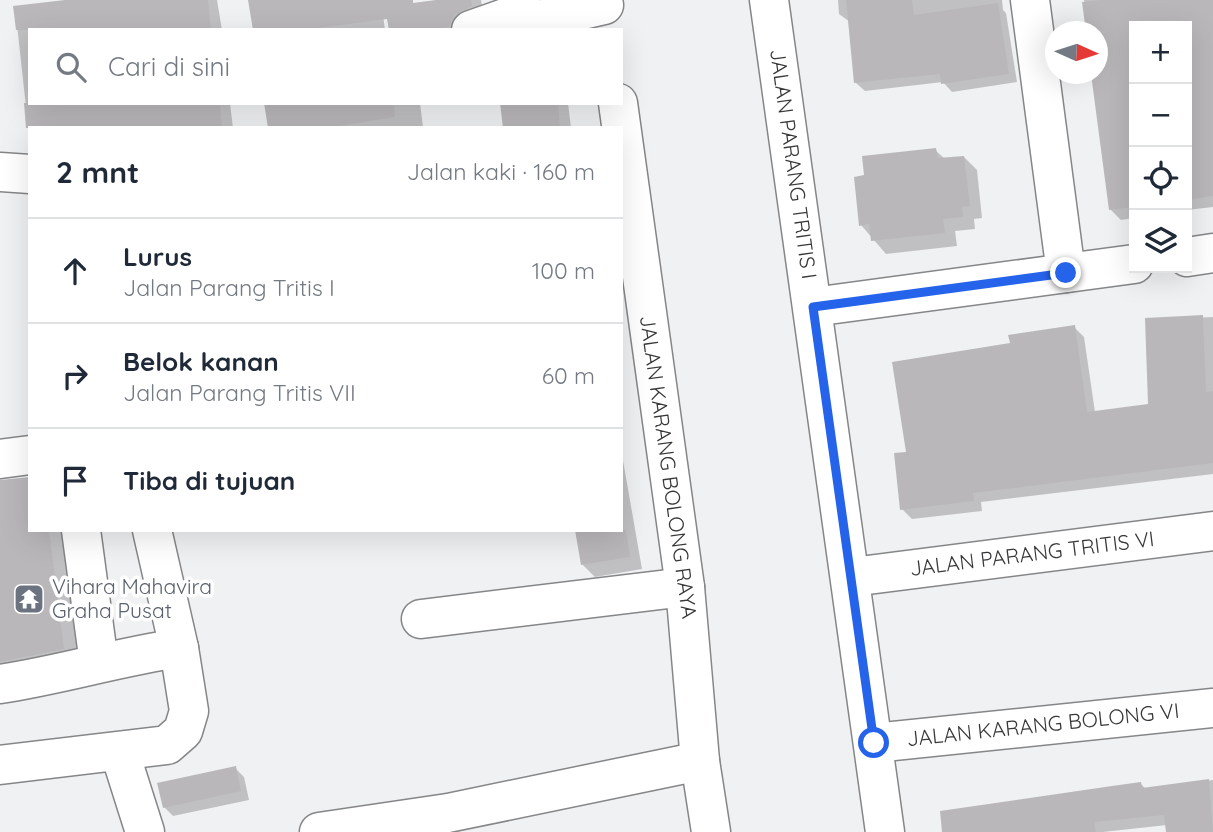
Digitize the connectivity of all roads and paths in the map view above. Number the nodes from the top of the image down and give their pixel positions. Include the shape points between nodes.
1 (769, 0) edge
2 (1030, 0) edge
3 (516, 6) edge
4 (605, 11) edge
5 (475, 28) edge
6 (618, 105) edge
7 (621, 126) edge
8 (623, 139) edge
9 (0, 172) edge
10 (28, 174) edge
11 (1213, 253) edge
12 (1192, 256) edge
13 (1129, 265) edge
14 (1066, 273) junction
15 (813, 307) junction
16 (28, 455) edge
17 (0, 459) edge
18 (1213, 531) edge
19 (81, 532) edge
20 (152, 532) edge
21 (852, 577) junction
22 (685, 587) junction
23 (421, 619) dead end
24 (179, 648) junction
25 (99, 663) junction
26 (0, 684) edge
27 (1213, 708) edge
28 (874, 743) junction
29 (120, 752) junction
30 (700, 761) junction
31 (0, 765) edge
32 (145, 832) edge
33 (319, 832) edge
34 (711, 832) edge
35 (885, 832) edge

1 - 15 street, JALAN PARANG TRITIS I
2 - 14 street
3 - 4 street via 538,20
3 - 5 street
6 - 7 street, JALAN KARANG BOLONG RAYA
8 - 22 street, JALAN KARANG BOLONG RAYA
9 - 10 street
11 - 12 street
13 - 14 street
14 - 15 street
15 - 21 street, JALAN PARANG TRITIS I
16 - 17 street
18 - 21 street, JALAN PARANG TRITIS VI
19 - 25 street
20 - 24 street
21 - 28 street, JALAN PARANG TRITIS I
22 - 23 street
22 - 30 street, JALAN KARANG BOLONG RAYA
24 - 25 street
24 - 29 street via 189,711 183,731 167,746
25 - 26 street
27 - 28 street, JALAN KARANG BOLONG VI
28 - 35 street, JALAN PARANG TRITIS I
29 - 31 street
29 - 32 street
30 - 33 street via 448,813
30 - 34 street, JALAN KARANG BOLONG RAYA

